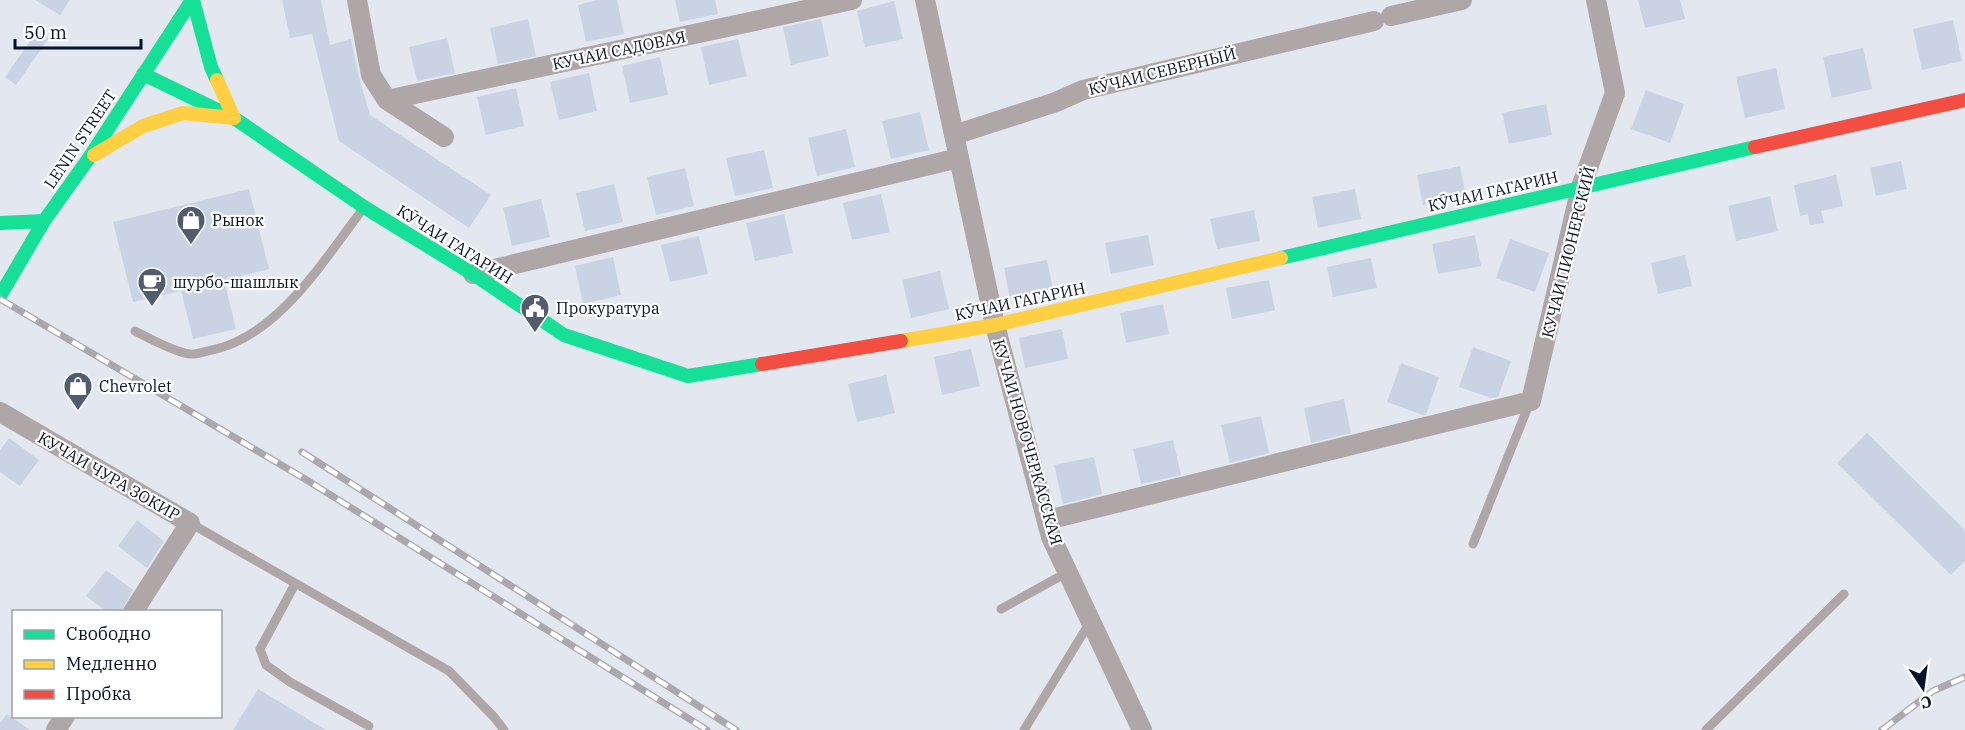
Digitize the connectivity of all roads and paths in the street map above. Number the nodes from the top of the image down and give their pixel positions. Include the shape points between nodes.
1 (192, 0) edge
2 (357, 0) edge
3 (852, 0) edge
4 (925, 0) edge
5 (1461, 0) edge
6 (1596, 0) edge
7 (144, 74) junction
8 (387, 100) junction
9 (1965, 100) edge
10 (234, 118) junction
11 (954, 135) junction
12 (444, 137) dead end
13 (89, 158) junction
14 (959, 158) junction
15 (1581, 187) junction
16 (364, 207) junction
17 (44, 221) junction
18 (0, 223) edge
19 (472, 274) junction
20 (0, 296) edge
21 (995, 325) junction
22 (135, 331) dead end
23 (1531, 401) junction
24 (2, 416) edge
25 (1047, 520) junction
26 (190, 524) junction
27 (1473, 544) dead end
28 (1068, 572) junction
29 (296, 584) junction
30 (1844, 594) dead end
31 (1001, 609) dead end
32 (134, 610) edge
33 (1091, 621) junction
34 (369, 726) dead end
35 (504, 730) edge
36 (1024, 730) edge
37 (1142, 730) edge
38 (1706, 730) edge

1 - 7 main road, LENIN STREET
1 - 10 main road via 211,67
2 - 8 street via 371,75
3 - 8 street, КУЧАИ САДОВАЯ
4 - 11 street, КУЧАИ НОВОЧЕРКАССКАЯ
5 - 11 street, КӮЧАИ СЕВЕРНЫЙ via 1083,90
6 - 15 street, КУЧАИ ПИОНЕРСКИЙ via 1615,93
7 - 10 main road, КӮЧАИ ГАГАРИН
7 - 13 main road, LENIN STREET
8 - 12 street
9 - 15 main road, КӮЧАИ ГАГАРИН
10 - 13 main road via 183,113 143,126
10 - 16 main road, КӮЧАИ ГАГАРИН
11 - 14 street, КУЧАИ НОВОЧЕРКАССКАЯ
13 - 17 main road, LENIN STREET
14 - 19 street
14 - 21 street, КУЧАИ НОВОЧЕРКАССКАЯ
15 - 21 main road, КӮЧАИ ГАГАРИН
15 - 23 street, КУЧАИ ПИОНЕРСКИЙ
16 - 19 main road, КӮЧАИ ГАГАРИН
16 - 22 lane via 288,305 256,331 222,348 191,355
17 - 18 main road
17 - 20 main road, LENIN STREET
19 - 21 main road, КӮЧАИ ГАГАРИН via 564,335 688,376
21 - 25 street, КУЧАИ НОВОЧЕРКАССКАЯ
23 - 25 street
23 - 27 lane
24 - 26 street, КУЧАИ ЧУРА ЗОКИР
25 - 28 street, КУЧАИ НОВОЧЕРКАССКАЯ
26 - 29 lane
26 - 32 street, КУЧАИ ЧУРА ЗОКИР
28 - 31 lane
28 - 33 street, КУЧАИ НОВОЧЕРКАССКАЯ
29 - 34 lane via 260,649 266,665
29 - 35 lane via 449,671
30 - 38 lane
33 - 36 lane
33 - 37 street, КУЧАИ НОВОЧЕРКАССКАЯ

